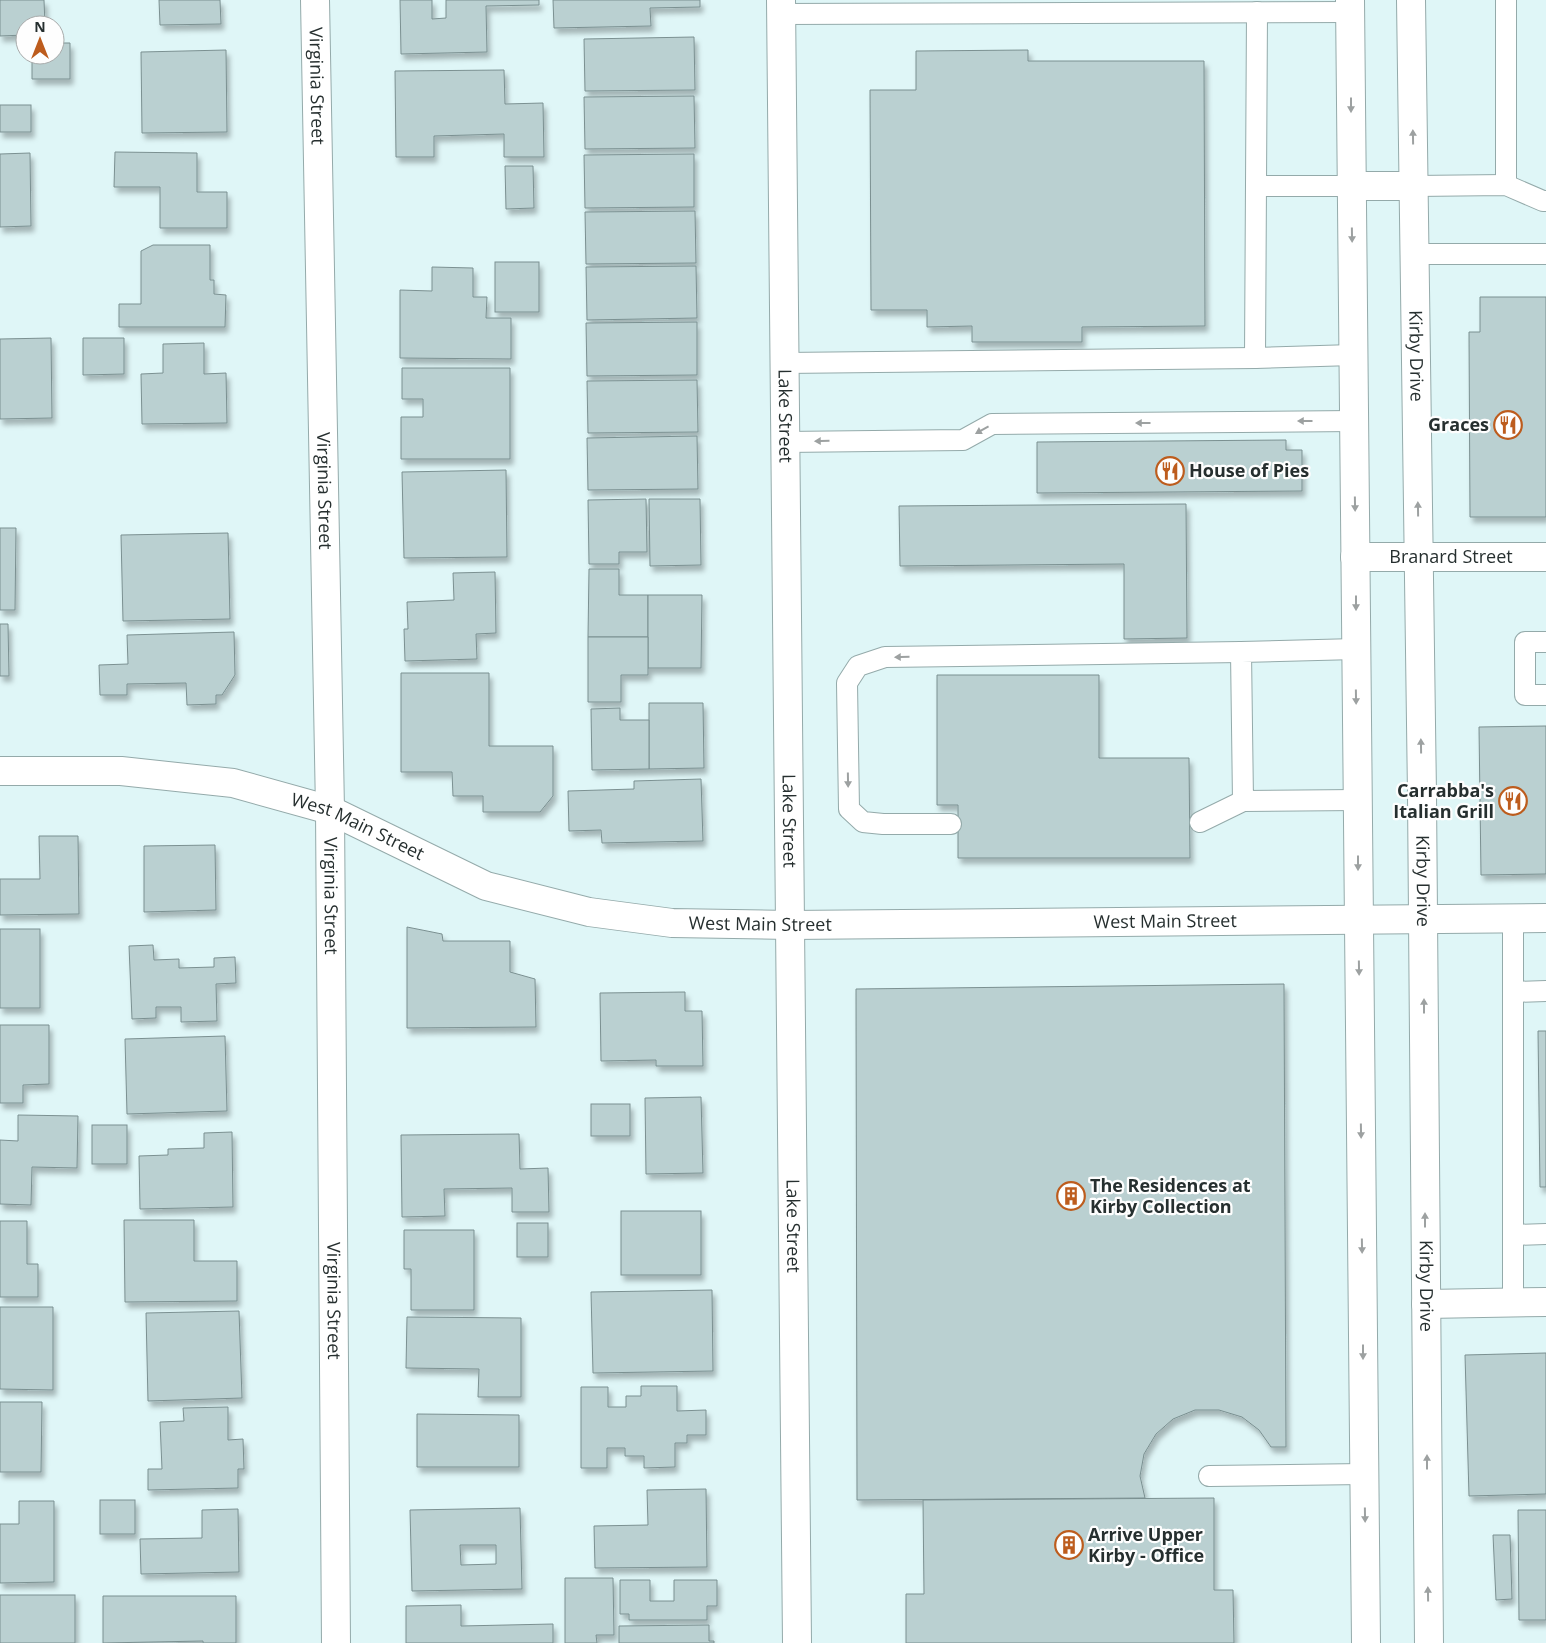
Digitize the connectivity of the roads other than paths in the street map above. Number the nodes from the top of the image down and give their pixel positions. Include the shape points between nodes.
1 (316, 0) edge
2 (1411, 0) edge
3 (1506, 0) edge
4 (956, 6) edge
5 (1044, 6) edge
6 (1350, 6) edge
7 (781, 7) edge
8 (869, 7) edge
9 (1257, 12) junction
10 (1506, 185) junction
11 (1256, 186) junction
12 (1351, 186) junction
13 (1414, 186) junction
14 (1546, 201) edge
15 (1414, 254) junction
16 (1546, 254) edge
17 (1353, 355) junction
18 (1255, 358) junction
19 (784, 363) junction
20 (1354, 421) junction
21 (785, 442) junction
22 (1355, 557) junction
23 (1418, 557) junction
24 (1546, 557) edge
25 (1546, 642) edge
26 (1356, 649) junction
27 (1241, 652) junction
28 (1546, 695) edge
29 (0, 771) edge
30 (1357, 800) junction
31 (1243, 801) junction
32 (330, 810) junction
33 (1200, 822) dead end
34 (951, 824) dead end
35 (1513, 918) junction
36 (1546, 918) edge
37 (1423, 919) junction
38 (1359, 920) junction
39 (789, 925) junction
40 (1546, 991) edge
41 (1513, 992) junction
42 (1546, 1234) edge
43 (1513, 1235) junction
44 (1546, 1302) edge
45 (1513, 1303) junction
46 (1426, 1304) junction
47 (1364, 1474) junction
48 (1209, 1476) dead end
49 (336, 1643) edge
50 (796, 1643) edge
51 (1366, 1643) edge
52 (1429, 1643) edge

1 - 32 street, Virginia Street
13 -> 2 street, Kirby Drive
3 - 10 lane
4 - 5 lane
4 - 8 lane
5 - 9 lane
6 - 9 lane
6 -> 12 street
7 - 8 lane
7 - 19 street, Lake Street
9 - 11 lane
10 - 13 lane
10 - 14 lane
11 - 12 lane
11 - 18 lane
12 - 13 street
12 -> 17 street
13 - 15 street, Kirby Drive
15 - 16 lane
23 -> 15 street, Kirby Drive
17 - 18 lane
17 - 20 street
18 - 19 lane
19 - 21 street, Lake Street
20 -> 21 lane via 992,424 963,440
20 -> 22 street
21 - 39 street, Lake Street
22 - 23 street, Branard Street
22 -> 26 street
23 - 24 street, Branard Street
37 -> 23 street, Kirby Drive
25 - 28 lane via 1525,642 1525,695
26 - 27 lane
26 -> 30 street
27 - 31 lane
27 -> 34 lane via 885,657 858,666 846,683 848,809 863,822
29 - 32 street, West Main Street via 121,771 233,783
30 - 31 lane
30 -> 38 street
31 - 33 lane
32 - 39 street, West Main Street via 486,886 590,912 672,923
32 - 49 street, Virginia Street
35 - 36 street, West Main Street
35 - 37 street, West Main Street
35 - 41 lane
37 - 38 street, West Main Street
46 -> 37 street, Kirby Drive
38 - 39 street, West Main Street
38 -> 47 street
39 - 50 street, Lake Street
40 - 41 lane
41 - 43 lane
42 - 43 lane
43 - 45 lane
44 - 45 street
45 - 46 street
52 -> 46 street, Kirby Drive
47 - 48 lane
47 -> 51 street

